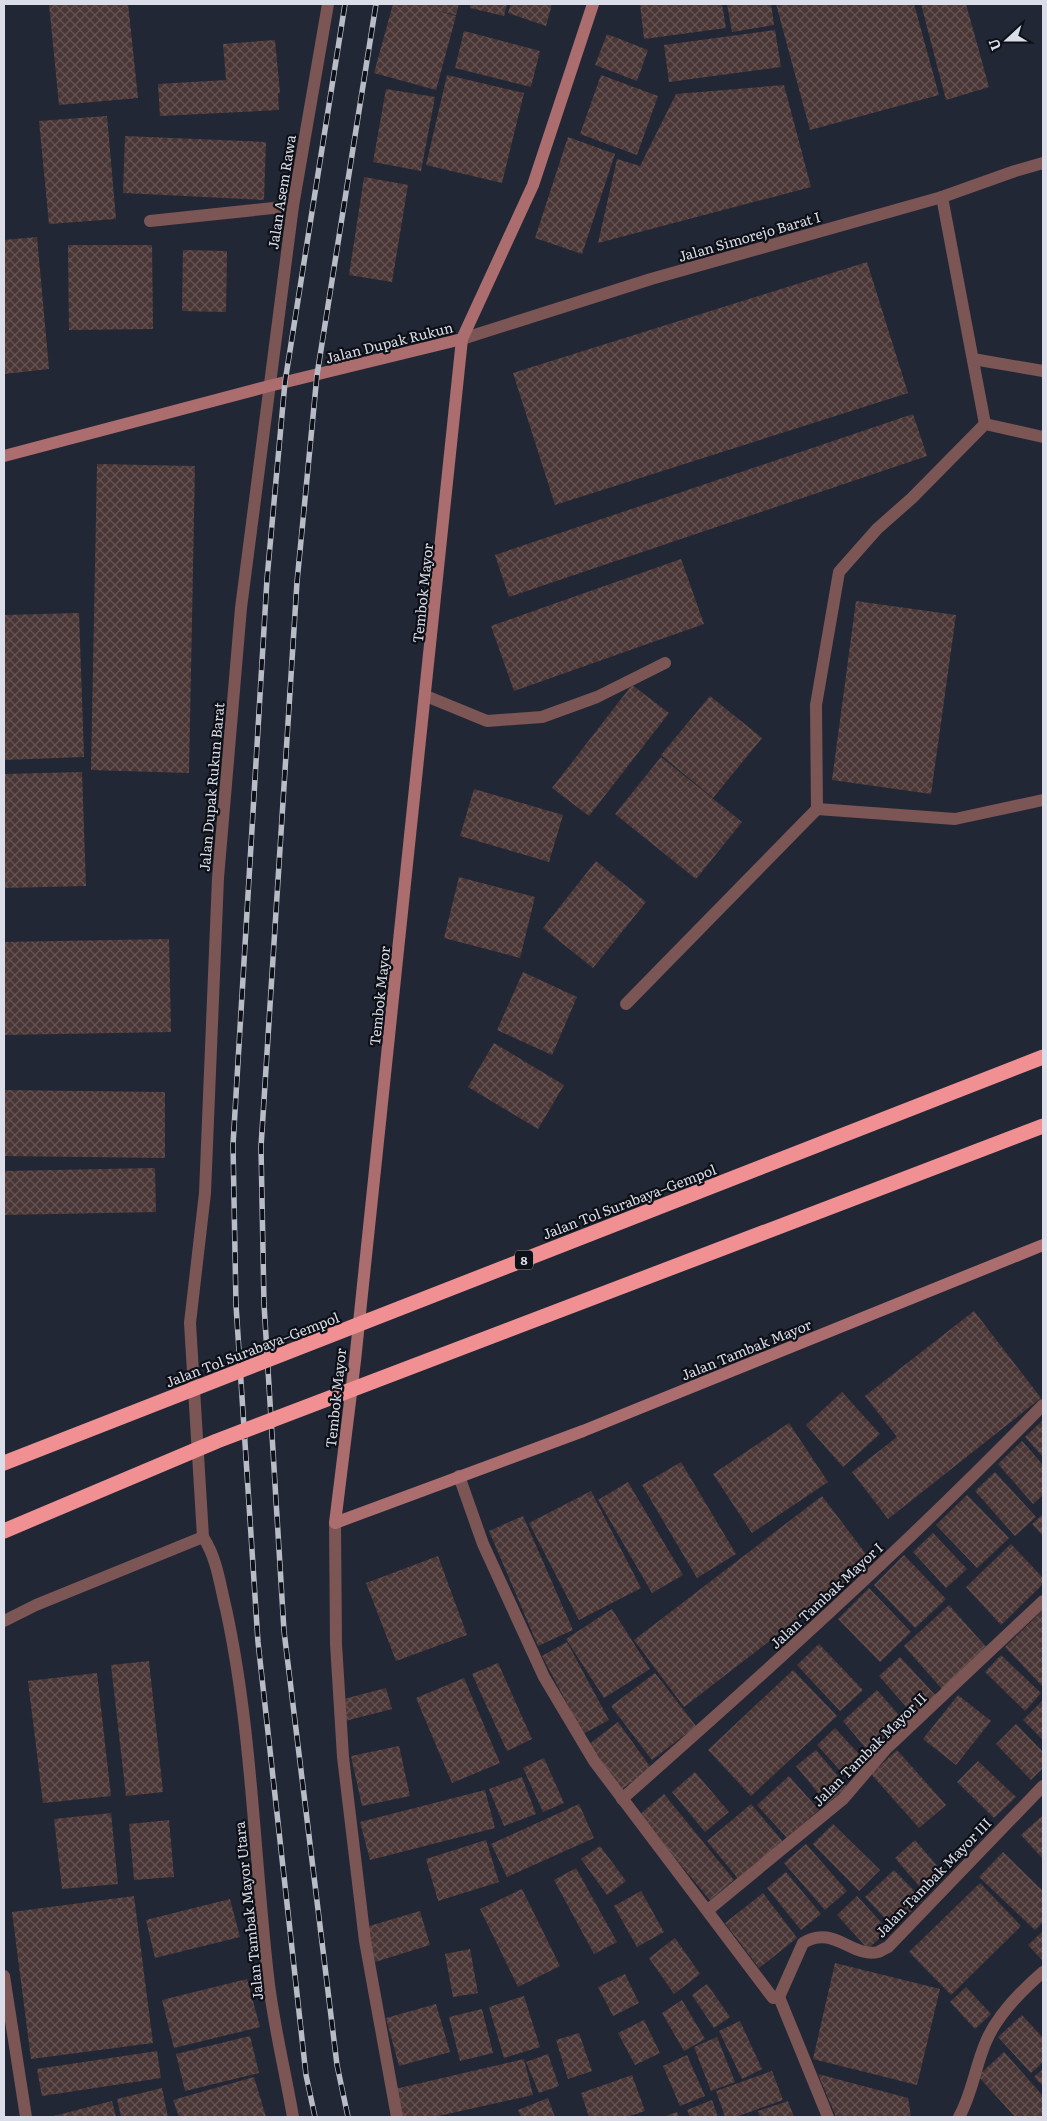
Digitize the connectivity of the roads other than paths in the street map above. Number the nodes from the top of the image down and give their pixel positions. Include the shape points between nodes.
1 (328, 4) edge
2 (593, 4) edge
3 (1043, 163) edge
4 (942, 197) junction
5 (293, 206) junction
6 (150, 221) dead end
7 (462, 339) junction
8 (973, 359) junction
9 (1043, 371) edge
10 (269, 386) junction
11 (985, 424) junction
12 (1043, 437) edge
13 (4, 456) edge
14 (665, 663) dead end
15 (426, 696) junction
16 (1043, 800) edge
17 (817, 809) junction
18 (626, 1004) dead end
19 (1043, 1057) edge
20 (1043, 1126) edge
21 (1043, 1245) edge
22 (1043, 1405) edge
23 (4, 1463) edge
24 (459, 1476) junction
25 (335, 1523) junction
26 (4, 1531) edge
27 (204, 1537) junction
28 (1043, 1601) edge
29 (4, 1621) edge
30 (1043, 1786) edge
31 (622, 1799) junction
32 (708, 1910) junction
33 (1043, 1972) edge
34 (4, 1976) edge
35 (779, 1997) junction
36 (26, 2117) edge
37 (293, 2117) edge
38 (396, 2117) edge
39 (828, 2117) edge
40 (959, 2117) edge

1 - 5 street, Jalan Asem Rawa
2 - 7 main road, Jalan Dupak Rukun via 533,185
3 - 4 street, Jalan Simorejo Barat I
4 - 7 street, Jalan Simorejo Barat I via 651,279
4 - 8 street
5 - 6 street
5 - 10 street, Jalan Asem Rawa
7 - 10 main road, Jalan Dupak Rukun
7 - 15 main road, Tembok Mayor
8 - 9 street
8 - 11 street
10 - 13 main road, Jalan Dupak Rukun
10 - 27 street, Jalan Dupak Rukun Barat via 241,608 218,878 205,1193 190,1323
11 - 12 street
11 - 17 street via 877,529 839,572 816,706
14 - 15 street via 597,697 542,717 487,722
15 - 25 main road, Tembok Mayor
16 - 17 street via 954,819
17 - 18 street
19 - 23 highway, Jalan Tol Surabaya–Gempol / 8, bridge
20 - 26 highway, bridge via 226,1437
21 - 24 main road, Jalan Tambak Mayor via 583,1431
22 - 31 street, Jalan Tambak Mayor I via 964,1486 841,1603
24 - 25 main road
24 - 31 street via 483,1544 544,1677 594,1761
25 - 38 street via 336,1644 343,1757 365,1942
27 - 29 street
27 - 37 street, Jalan Tambak Mayor Utara via 218,1572 242,1700 268,1978
28 - 32 street, Jalan Tambak Mayor II via 886,1750 843,1799
30 - 35 street, Jalan Tambak Mayor III via 888,1947 878,1952 867,1952 822,1936 809,1939 803,1943
31 - 32 street
32 - 35 street via 773,1998
33 - 40 street via 1024,1989 994,2026 985,2043 968,2102
34 - 36 street
35 - 39 street

